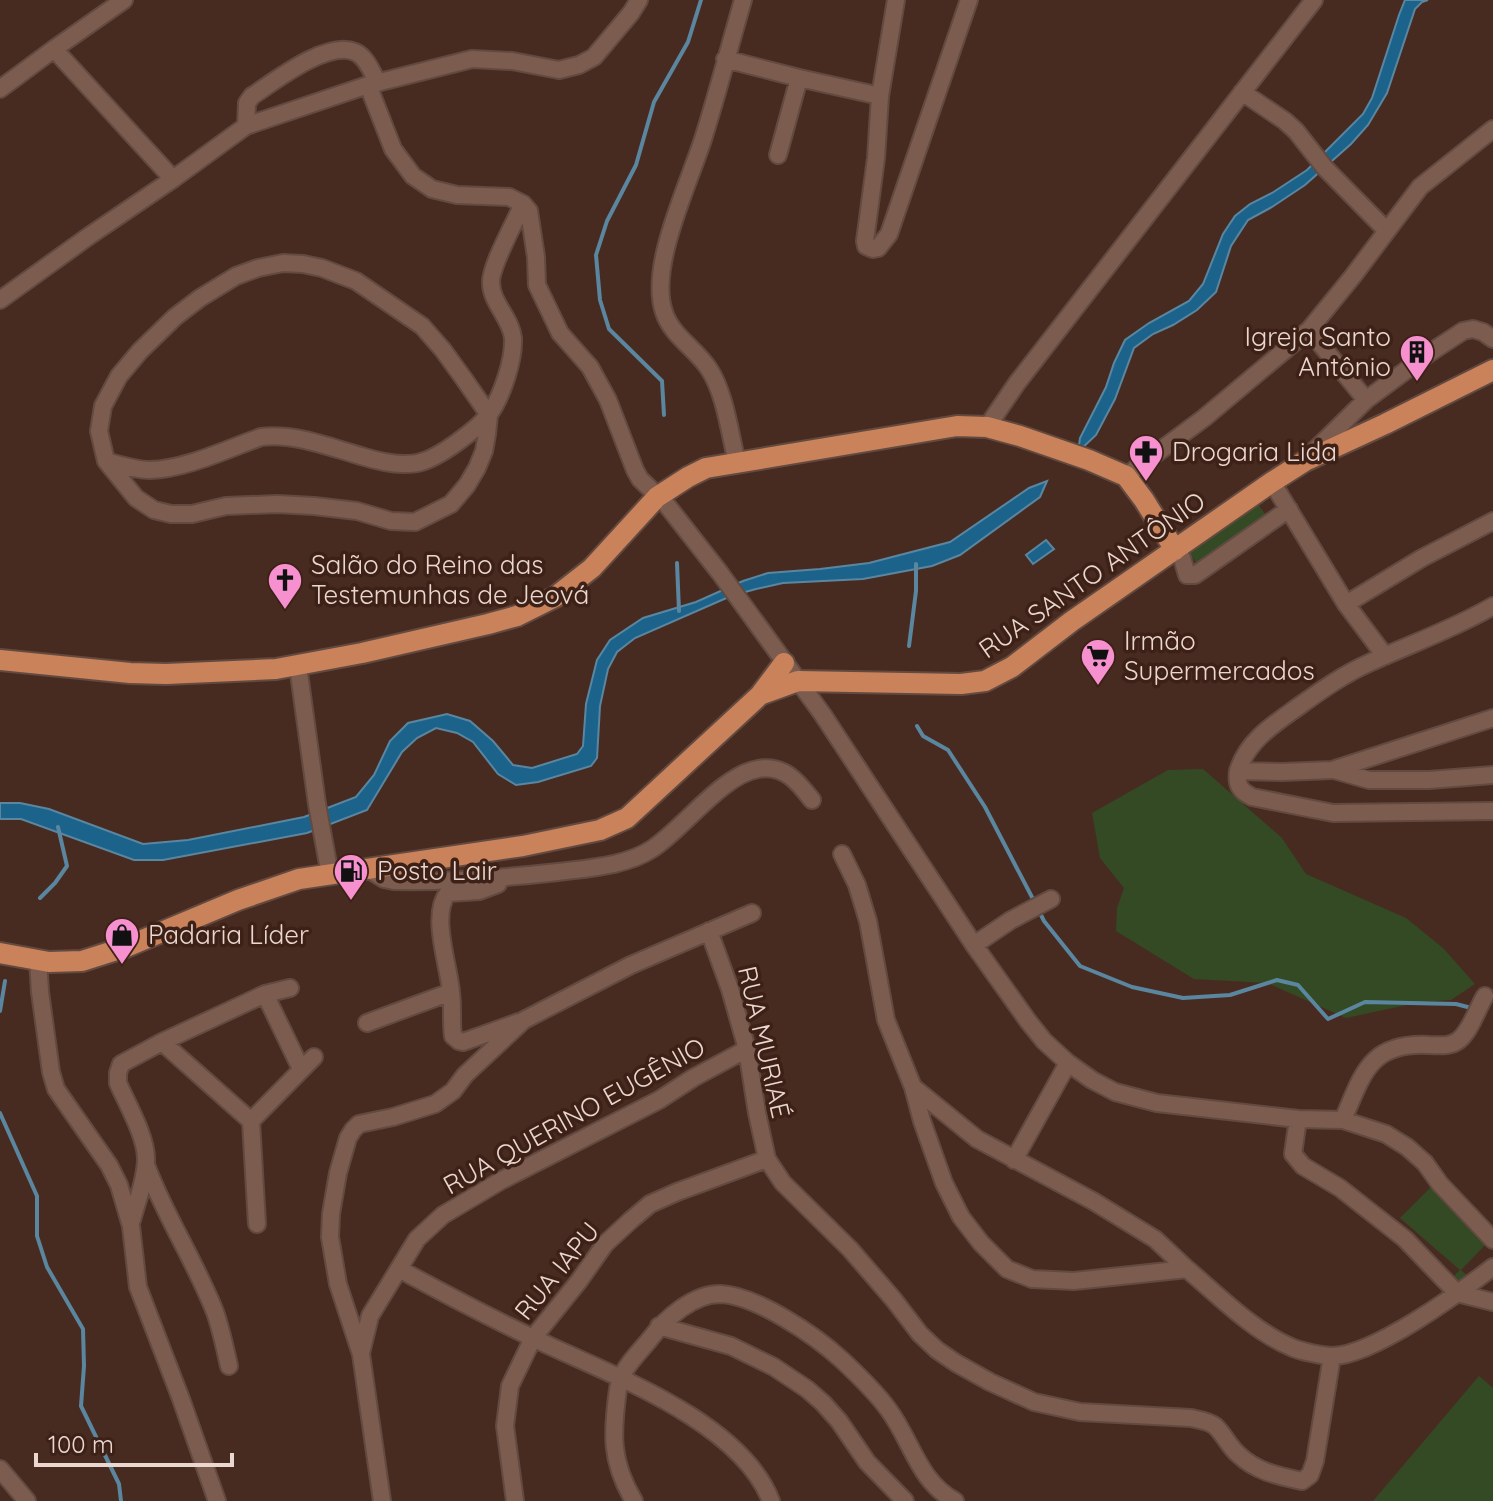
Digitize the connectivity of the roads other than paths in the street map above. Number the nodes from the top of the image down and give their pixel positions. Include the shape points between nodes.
1 (124, 0) edge
2 (639, 0) edge
3 (743, 0) edge
4 (896, 0) edge
5 (969, 0) edge
6 (1314, 0) edge
7 (54, 49) junction
8 (725, 59) junction
9 (799, 78) junction
10 (373, 84) junction
11 (0, 89) edge
12 (1242, 92) junction
13 (880, 96) junction
14 (246, 126) junction
15 (1493, 129) edge
16 (778, 155) dead end
17 (173, 179) junction
18 (523, 204) junction
19 (1386, 230) junction
20 (0, 300) edge
21 (1309, 330) junction
22 (1493, 339) edge
23 (1493, 370) edge
24 (1366, 400) junction
25 (489, 415) junction
26 (987, 427) junction
27 (106, 461) junction
28 (1305, 461) junction
29 (737, 463) junction
30 (1126, 476) junction
31 (1272, 482) junction
32 (662, 500) junction
33 (1289, 509) junction
34 (1493, 521) edge
35 (1175, 550) junction
36 (1346, 604) junction
37 (1493, 606) edge
38 (1385, 656) junction
39 (0, 660) edge
40 (784, 663) junction
41 (298, 666) junction
42 (798, 681) junction
43 (760, 695) junction
44 (1493, 718) edge
45 (1332, 770) junction
46 (1238, 771) junction
47 (1493, 775) edge
48 (812, 800) dead end
49 (1493, 811) edge
50 (842, 854) dead end
51 (368, 869) junction
52 (330, 875) junction
53 (518, 876) junction
54 (1046, 902) dead end
55 (752, 913) dead end
56 (709, 931) junction
57 (974, 945) junction
58 (0, 953) edge
59 (38, 959) junction
60 (290, 988) dead end
61 (451, 992) junction
62 (265, 994) junction
63 (1482, 1000) dead end
64 (524, 1020) junction
65 (367, 1023) dead end
66 (162, 1042) junction
67 (747, 1049) junction
68 (314, 1057) dead end
69 (1068, 1063) junction
70 (301, 1069) junction
71 (913, 1087) junction
72 (1298, 1119) junction
73 (1343, 1120) junction
74 (251, 1121) junction
75 (767, 1159) junction
76 (1014, 1160) junction
77 (146, 1165) junction
78 (257, 1224) dead end
79 (131, 1226) junction
80 (1493, 1240) edge
81 (1493, 1267) edge
82 (399, 1269) junction
83 (1187, 1269) junction
84 (1457, 1293) junction
85 (1493, 1302) edge
86 (659, 1326) junction
87 (533, 1338) junction
88 (361, 1354) junction
89 (1332, 1356) junction
90 (229, 1366) dead end
91 (619, 1379) junction
92 (0, 1469) edge
93 (27, 1501) edge
94 (217, 1501) edge
95 (382, 1501) edge
96 (515, 1501) edge
97 (634, 1501) edge
98 (771, 1501) edge
99 (905, 1501) edge
100 (955, 1501) edge

1 - 7 street
2 - 10 street via 594,57 579,65 559,70 472,59
3 - 8 street
4 - 13 street
5 - 13 street via 889,234 876,249 866,246 865,236
6 - 12 street
7 - 11 street
7 - 17 street
8 - 9 street
8 - 29 street via 660,279 664,315 705,363 720,390
9 - 13 street
9 - 16 street
10 - 14 street
10 - 14 street via 362,57 353,51 332,51 252,96
10 - 18 street via 393,149 413,176 432,189 509,197
12 - 19 street via 1296,131
12 - 26 street
14 - 17 street
15 - 19 street via 1420,187
17 - 20 street
18 - 25 street via 490,283 513,337 504,384
18 - 32 street via 529,211 542,296 560,333 590,367 608,400 640,479
19 - 21 street
21 - 24 street
21 - 30 street
22 - 24 street, RUA SANTO ANTÔNIO via 1473,329 1463,331
23 - 28 main road, RUA SANTO ANTÔNIO
24 - 28 street, RUA SANTO ANTÔNIO
25 - 27 street via 442,453 420,463 385,462 275,435 174,468 148,470
25 - 27 street via 484,451 467,485 451,504 415,522 277,504 171,514 136,498
25 - 27 street via 443,350 413,319 356,281 322,268 283,263 236,276 200,298 140,351 103,406 99,431
26 - 29 main road via 957,426
26 - 30 main road
28 - 31 main road, RUA SANTO ANTÔNIO
29 - 32 main road via 706,468
30 - 35 main road
31 - 33 street
31 - 35 main road, RUA SANTO ANTÔNIO
32 - 40 street
32 - 41 main road via 592,568 534,609 449,634
33 - 35 street via 1195,575 1187,575
33 - 36 street
34 - 36 street
35 - 42 main road, RUA SANTO ANTÔNIO via 985,681
36 - 38 street
37 - 38 street
38 - 46 street via 1337,679 1277,721 1250,745
39 - 41 main road via 166,674
40 - 42 street
40 - 43 main road
41 - 52 street
42 - 43 main road
42 - 57 street
43 - 51 main road via 614,825 523,846
44 - 45 street
45 - 46 street
45 - 47 street via 1369,780
46 - 49 street via 1236,781 1245,794 1333,813
48 - 53 street via 783,771 744,772 635,858
50 - 71 street via 868,921 886,1020
51 - 52 main road
51 - 53 street via 394,881
52 - 59 main road via 299,879 238,900 82,961
53 - 61 street via 479,891 448,893 443,900 441,931
54 - 57 street
55 - 56 street
56 - 64 street
56 - 67 street, RUA MURIAÉ
57 - 69 street via 1028,1021
58 - 59 main road
59 - 79 street via 56,1089 109,1165
60 - 62 street
61 - 64 street via 453,1036 459,1041
61 - 65 street
62 - 66 street
62 - 70 street
63 - 73 street via 1453,1044 1405,1045 1372,1062
64 - 88 street via 435,1104 359,1124 348,1138 330,1237 338,1284
66 - 74 street
66 - 77 street via 121,1064 118,1073
67 - 75 street, RUA MURIAÉ
67 - 82 street, RUA QUERINO EUGÊNIO via 468,1198 417,1239
68 - 70 street
69 - 72 street via 1115,1092 1157,1103
69 - 76 street
70 - 74 street
71 - 76 street via 977,1139
71 - 83 street via 944,1183 961,1217 1007,1269 1032,1279 1074,1281
72 - 73 street
72 - 84 street via 1293,1146 1297,1160 1405,1239
73 - 80 street via 1407,1147
74 - 78 street
75 - 87 street, RUA IAPU via 650,1204 605,1244
75 - 89 street, RUA MURIAÉ via 783,1183 850,1249 937,1350 1034,1402 1080,1412 1207,1422 1253,1467 1302,1481 1315,1461
76 - 83 street via 1155,1239
77 - 79 street
77 - 90 street via 215,1314
79 - 94 street via 138,1287
81 - 84 street
82 - 87 street
82 - 88 street, RUA QUERINO EUGÊNIO via 370,1316
83 - 89 street via 1256,1327 1291,1347
84 - 85 street
84 - 89 street via 1367,1348
86 - 91 street
86 - 99 street via 731,1346 807,1389
86 - 100 street via 696,1299 719,1294 743,1298 796,1325 867,1385 906,1437 928,1480
87 - 91 street
87 - 96 street, RUA IAPU via 510,1386 505,1426
88 - 95 street
91 - 97 street via 616,1459
91 - 98 street via 708,1427 743,1456
92 - 93 street

